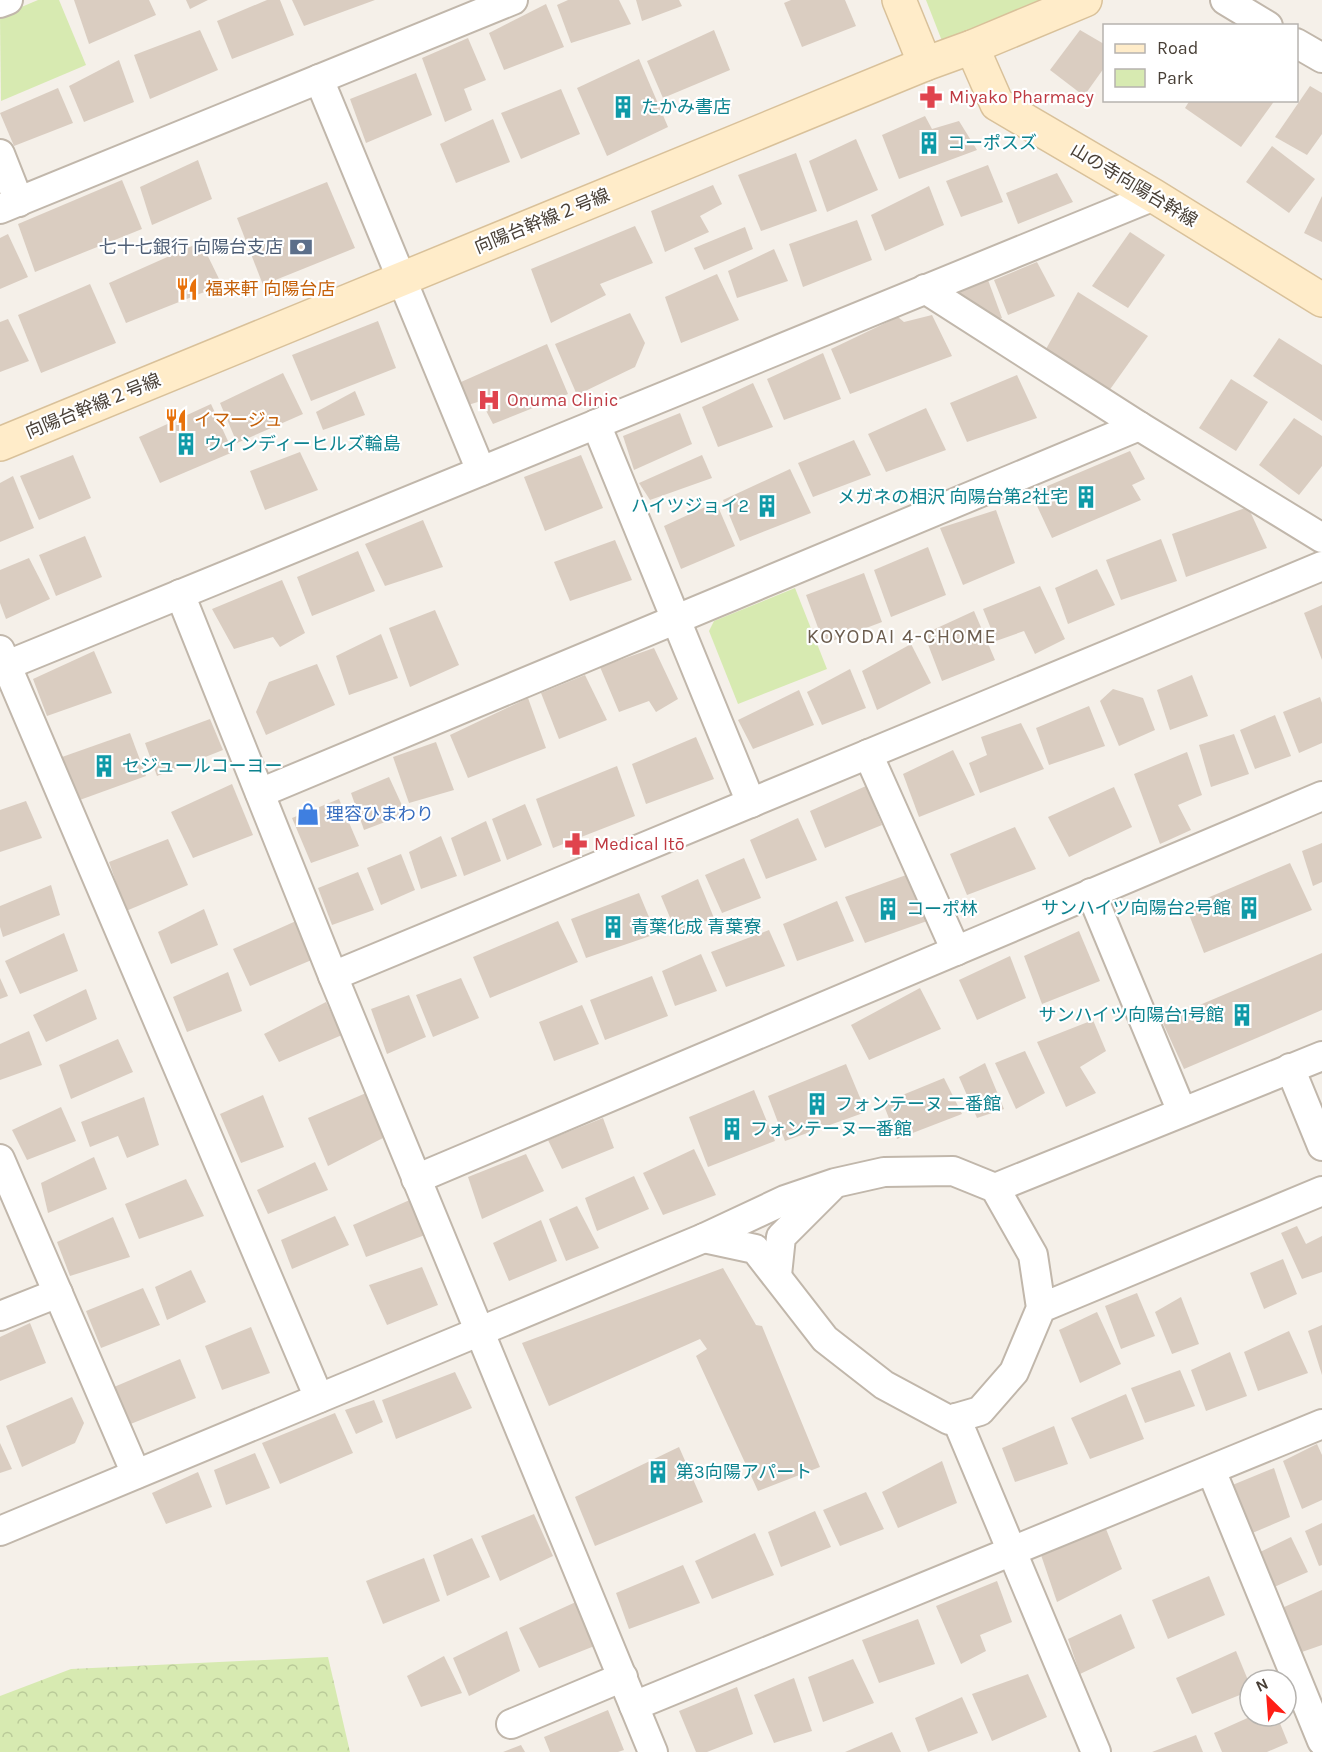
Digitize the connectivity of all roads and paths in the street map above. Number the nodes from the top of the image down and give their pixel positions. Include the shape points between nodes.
1 (8, 0) edge
2 (513, 0) edge
3 (898, 0) edge
4 (1085, 0) edge
5 (1225, 0) edge
6 (0, 3) edge
7 (1265, 24) edge
8 (1298, 44) edge
9 (972, 47) junction
10 (1322, 58) edge
11 (925, 64) junction
12 (319, 80) junction
13 (0, 154) edge
14 (1154, 196) junction
15 (10, 206) edge
16 (402, 279) junction
17 (925, 289) junction
18 (1322, 300) edge
19 (596, 424) junction
20 (1139, 426) junction
21 (0, 444) edge
22 (481, 471) junction
23 (1322, 538) edge
24 (1322, 566) edge
25 (180, 594) junction
26 (676, 620) junction
27 (2, 661) edge
28 (868, 754) junction
29 (260, 793) junction
30 (1322, 796) edge
31 (751, 803) junction
32 (1091, 893) junction
33 (956, 951) junction
34 (333, 976) junction
35 (1322, 1056) edge
36 (1290, 1068) junction
37 (1182, 1112) junction
38 (1322, 1146) edge
39 (0, 1159) edge
40 (416, 1179) junction
41 (835, 1184) junction
42 (995, 1188) junction
43 (1322, 1191) edge
44 (704, 1238) junction
45 (777, 1275) junction
46 (58, 1293) junction
47 (1041, 1308) junction
48 (0, 1316) edge
49 (479, 1331) junction
50 (319, 1398) junction
51 (956, 1418) junction
52 (1322, 1424) edge
53 (1211, 1470) junction
54 (136, 1474) junction
55 (0, 1531) edge
56 (1012, 1551) junction
57 (622, 1677) junction
58 (634, 1706) junction
59 (511, 1724) dead end
60 (1322, 1741) edge
61 (653, 1752) edge
62 (1095, 1752) edge

1 - 6 street
2 - 12 street
3 - 11 street
4 - 9 street, 向陽台幹線２号線
5 - 7 street
8 - 10 street
9 - 11 street, 向陽台幹線２号線
9 - 14 street, 山の寺向陽台幹線 via 998,104
11 - 16 street, 向陽台幹線２号線
12 - 15 street
12 - 16 street
13 - 15 street
14 - 17 street
14 - 18 street, 山の寺向陽台幹線
16 - 21 street, 向陽台幹線２号線
16 - 22 street
17 - 19 street
17 - 20 street
19 - 22 street
19 - 26 street
20 - 23 street
20 - 26 street
22 - 25 street
24 - 28 street
25 - 27 street
25 - 29 street
26 - 29 street
26 - 31 street
27 - 50 street
28 - 31 street
28 - 33 street
29 - 34 street
30 - 32 street
31 - 34 street
32 - 33 street
32 - 37 street
33 - 40 street
34 - 40 street
35 - 36 street
36 - 37 street
36 - 38 street
37 - 42 street
39 - 46 street
40 - 49 street
41 - 42 street via 884,1172 953,1171
41 - 44 street via 785,1200
41 - 45 street via 781,1237
42 - 47 street via 1033,1255
43 - 47 street
44 - 45 street via 755,1249
44 - 49 street
45 - 51 street via 825,1339 884,1385 949,1420
46 - 48 street
46 - 54 street
47 - 51 street via 1014,1372 980,1412
49 - 50 street
49 - 57 street
50 - 54 street
51 - 56 street
52 - 53 street
53 - 56 street
53 - 60 street
54 - 55 street
56 - 58 street
56 - 62 street
57 - 58 street
57 - 59 street
58 - 61 street

